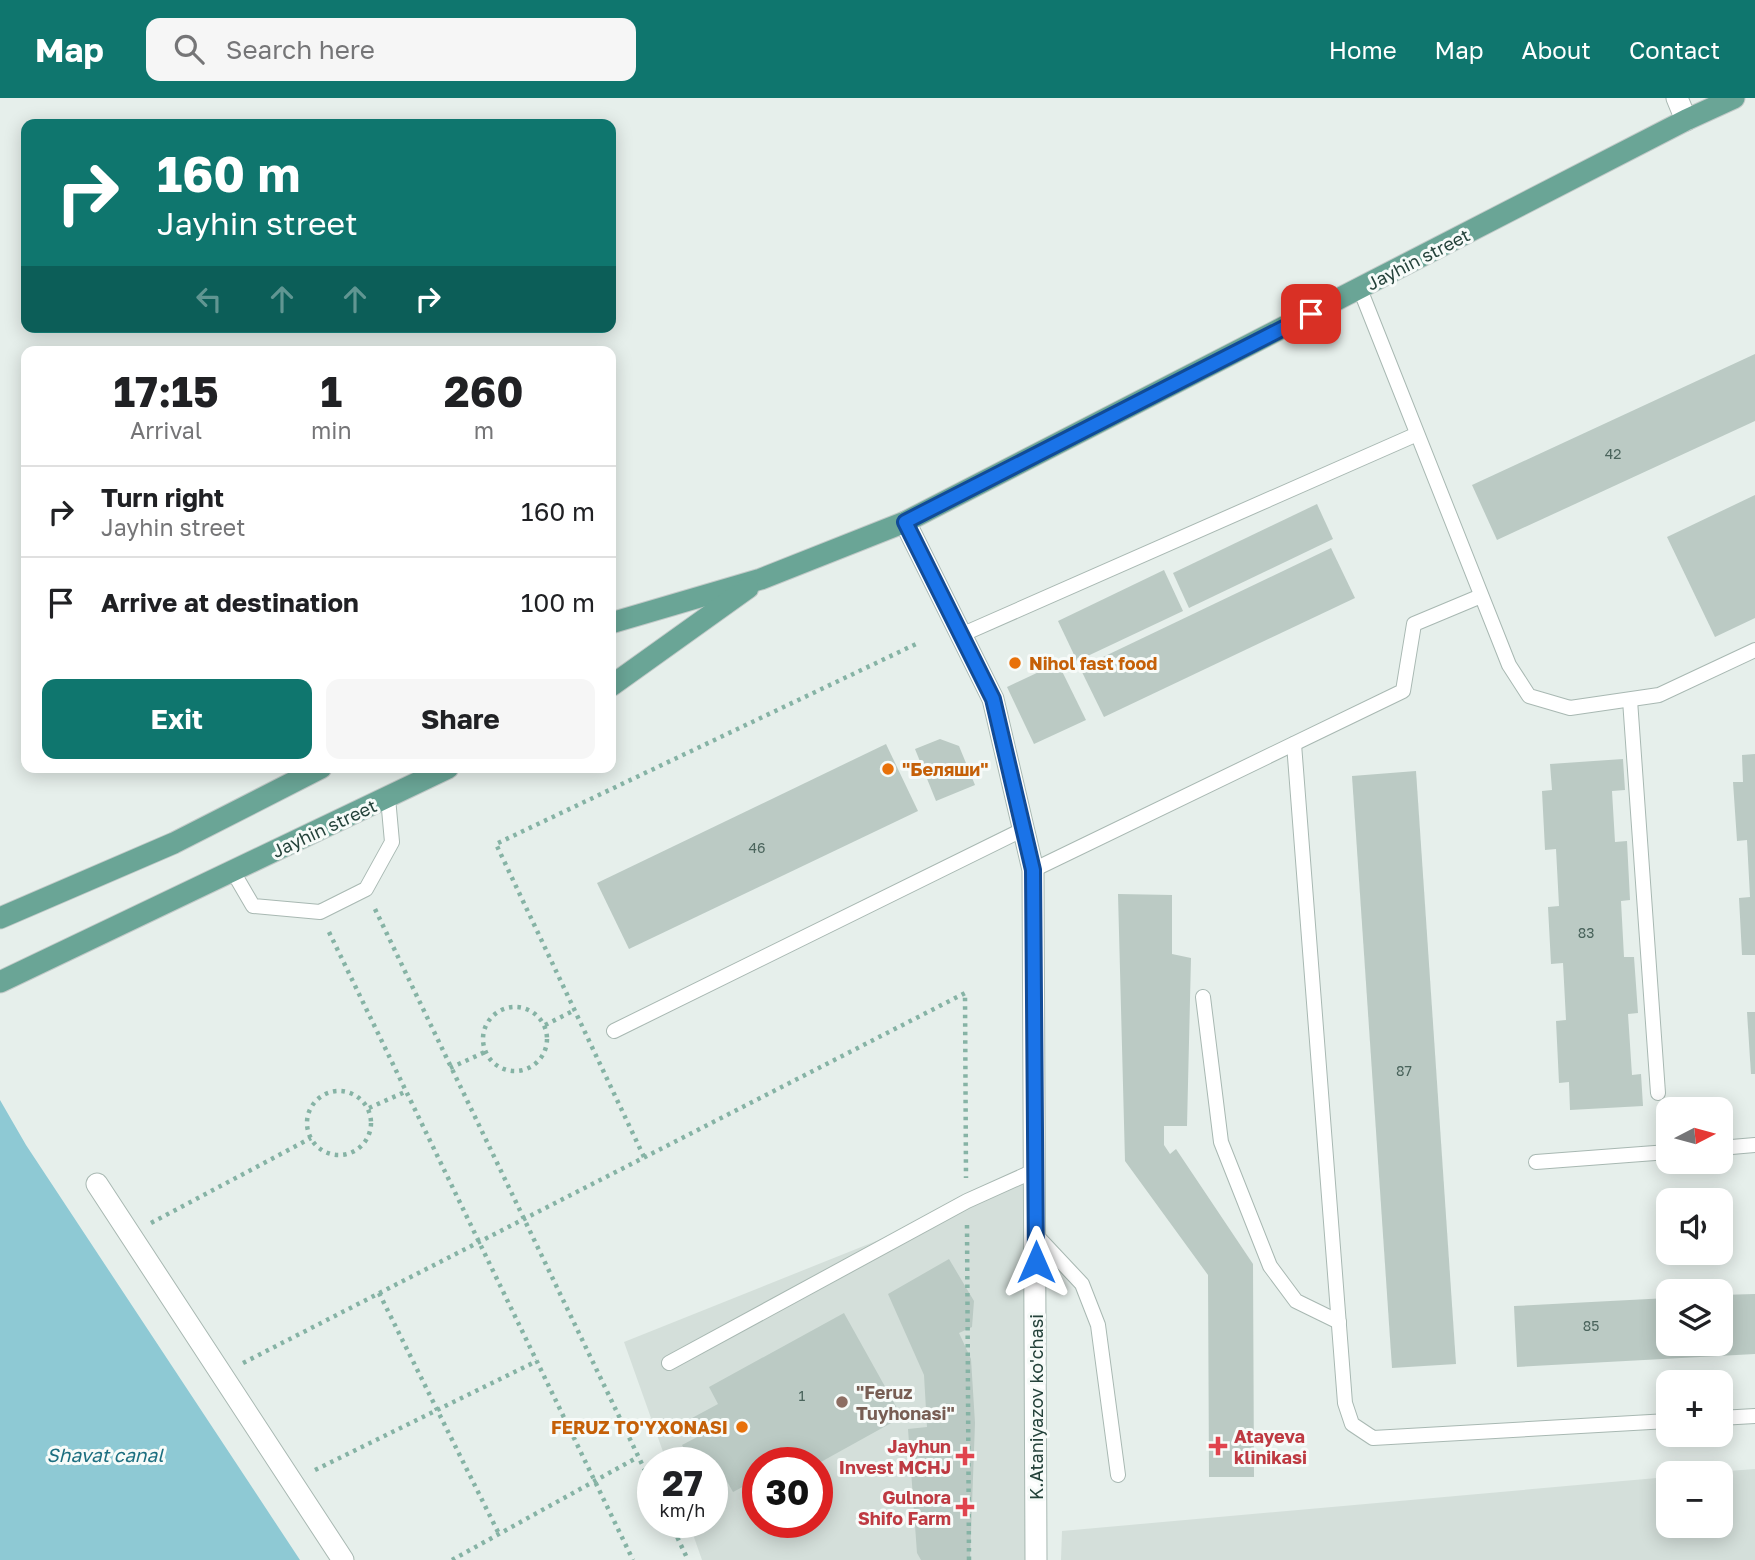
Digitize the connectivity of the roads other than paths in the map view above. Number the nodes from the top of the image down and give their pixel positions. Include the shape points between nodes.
1 (1678, 98) edge
2 (1734, 98) edge
3 (1686, 120) junction
4 (1360, 289) junction
5 (1415, 435) junction
6 (905, 522) junction
7 (761, 579) junction
8 (1481, 596) junction
9 (616, 622) edge
10 (961, 635) junction
11 (1755, 650) edge
12 (616, 683) edge
13 (1630, 700) junction
14 (1294, 744) junction
15 (311, 773) edge
16 (438, 773) edge
17 (388, 798) junction
18 (1024, 830) junction
19 (232, 870) junction
20 (1033, 870) junction
21 (0, 918) edge
22 (0, 982) edge
23 (1203, 997) dead end
24 (614, 1031) dead end
25 (1658, 1093) dead end
26 (1755, 1145) edge
27 (1733, 1147) edge
28 (1656, 1153) edge
29 (1536, 1162) dead end
30 (1036, 1170) junction
31 (97, 1184) dead end
32 (1036, 1235) junction
33 (1339, 1322) junction
34 (669, 1363) dead end
35 (1755, 1416) edge
36 (1733, 1417) edge
37 (1656, 1422) edge
38 (1118, 1475) dead end
39 (343, 1560) edge
40 (1036, 1560) edge

1 - 3 street
2 - 3 main road, Jayhin street
3 - 4 main road, Jayhin street
4 - 5 lane
4 - 6 main road, Jayhin street
5 - 8 lane
5 - 10 lane
6 - 7 main road, Jayhin street
6 - 10 street, K.Ataniyazov ko'chasi
7 - 9 main road, Jayhin street
7 - 12 main road, Jayhin street
8 - 13 lane via 1509,665 1529,696 1570,708
8 - 14 lane via 1414,624 1403,691
10 - 18 street, K.Ataniyazov ko'chasi via 993,699
11 - 13 lane via 1659,695
13 - 25 lane
14 - 20 lane
14 - 33 lane
15 - 21 main road via 174,843
16 - 17 main road, Jayhin street
17 - 19 main road, Jayhin street
17 - 19 lane via 391,842 366,889 320,912 253,906
18 - 20 street, K.Ataniyazov ko'chasi
18 - 24 lane
19 - 22 main road, Jayhin street
20 - 30 street, K.Ataniyazov ko'chasi
23 - 33 lane via 1221,1142 1270,1265 1296,1301
26 - 27 lane
28 - 29 lane
30 - 32 street, K.Ataniyazov ko'chasi
30 - 34 lane via 967,1201
31 - 39 street
32 - 38 lane via 1082,1284 1098,1325
32 - 40 street, K.Ataniyazov ko'chasi
33 - 37 lane via 1345,1404 1352,1424 1373,1438
35 - 36 lane

